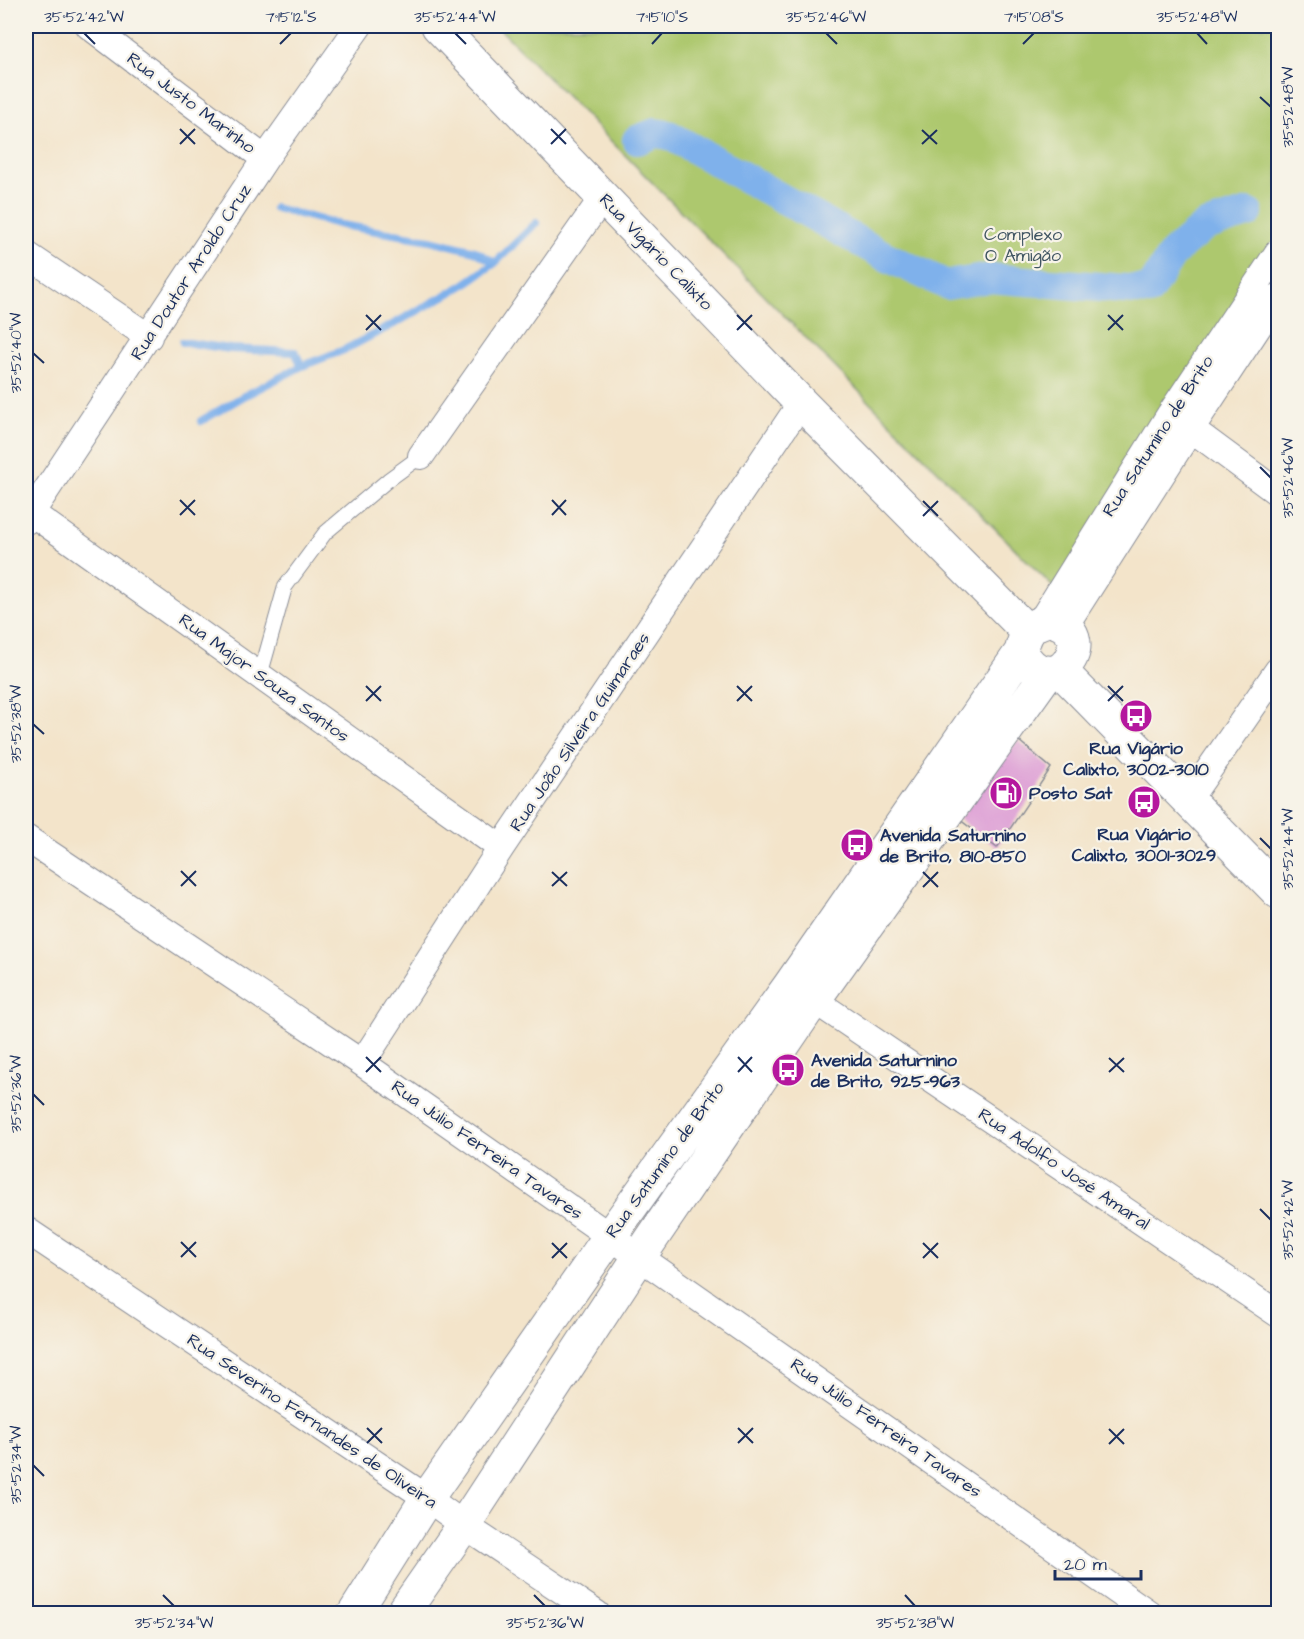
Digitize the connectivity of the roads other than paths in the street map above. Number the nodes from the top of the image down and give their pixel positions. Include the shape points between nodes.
1 (89, 26) edge
2 (359, 26) edge
3 (438, 26) edge
4 (266, 159) junction
5 (603, 197) junction
6 (1278, 252) edge
7 (26, 255) edge
8 (1278, 297) edge
9 (149, 337) junction
10 (801, 403) junction
11 (1170, 414) junction
12 (1191, 429) junction
13 (421, 456) joint
14 (1278, 493) edge
15 (27, 514) edge
16 (1039, 632) junction
17 (1278, 670) edge
18 (1054, 671) junction
19 (261, 676) junction
20 (1188, 800) junction
21 (26, 838) edge
22 (501, 848) junction
23 (1278, 892) edge
24 (802, 992) junction
25 (362, 1063) junction
26 (26, 1230) edge
27 (610, 1236) junction
28 (640, 1256) junction
29 (1278, 1314) edge
30 (427, 1498) junction
31 (464, 1525) junction
32 (354, 1614) edge
33 (402, 1614) edge
34 (597, 1614) edge
35 (1150, 1614) edge

1 - 4 street, Rua Justo Marinho
2 - 4 street, Rua Doutor Aroldo Cruz
3 - 5 main road, Rua Vigário Calixto
4 - 9 street, Rua Doutor Aroldo Cruz
5 - 10 main road, Rua Vigário Calixto
5 - 13 street
6 - 11 street, Rua Satumino de Brito
7 - 9 street
8 - 12 street, Rua Satumino de Brito
9 - 15 street, Rua Doutor Aroldo Cruz
10 - 16 main road, Rua Vigário Calixto
10 - 22 street, Rua João Silveira Guimaraes
11 - 12 street
11 - 16 street, Rua Satumino de Brito
12 - 14 street
12 - 16 street, Rua Satumino de Brito
13 - 19 lane via 325,533 285,587
15 - 19 street, Rua Major Souza Santos
16 - 18 main road via 1028,663 1035,669
16 - 18 main road via 1071,633 1074,649 1068,664
16 - 24 main road, Rua Satumino de Brito
17 - 20 street
18 - 20 main road
18 - 24 main road, Rua Satumino de Brito
19 - 22 street, Rua Major Souza Santos
20 - 23 main road
21 - 25 street, Rua Júlio Ferreira Tavares
22 - 25 street, Rua João Silveira Guimaraes
24 - 27 main road, Rua Satumino de Brito
24 - 28 main road, Rua Satumino de Brito
24 - 29 street, Rua Adolfo José Amaral
25 - 27 street, Rua Júlio Ferreira Tavares
26 - 30 street, Rua Severino Fernandes de Oliveira
27 - 28 street, Rua Júlio Ferreira Tavares
27 - 30 main road, Rua Satumino de Brito
28 - 31 main road, Rua Satumino de Brito
28 - 35 street, Rua Júlio Ferreira Tavares
30 - 31 street, Rua Severino Fernandes de Oliveira
30 - 32 main road, Rua Satumino de Brito
31 - 33 main road, Rua Satumino de Brito
31 - 34 street, Rua Severino Fernandes de Oliveira

